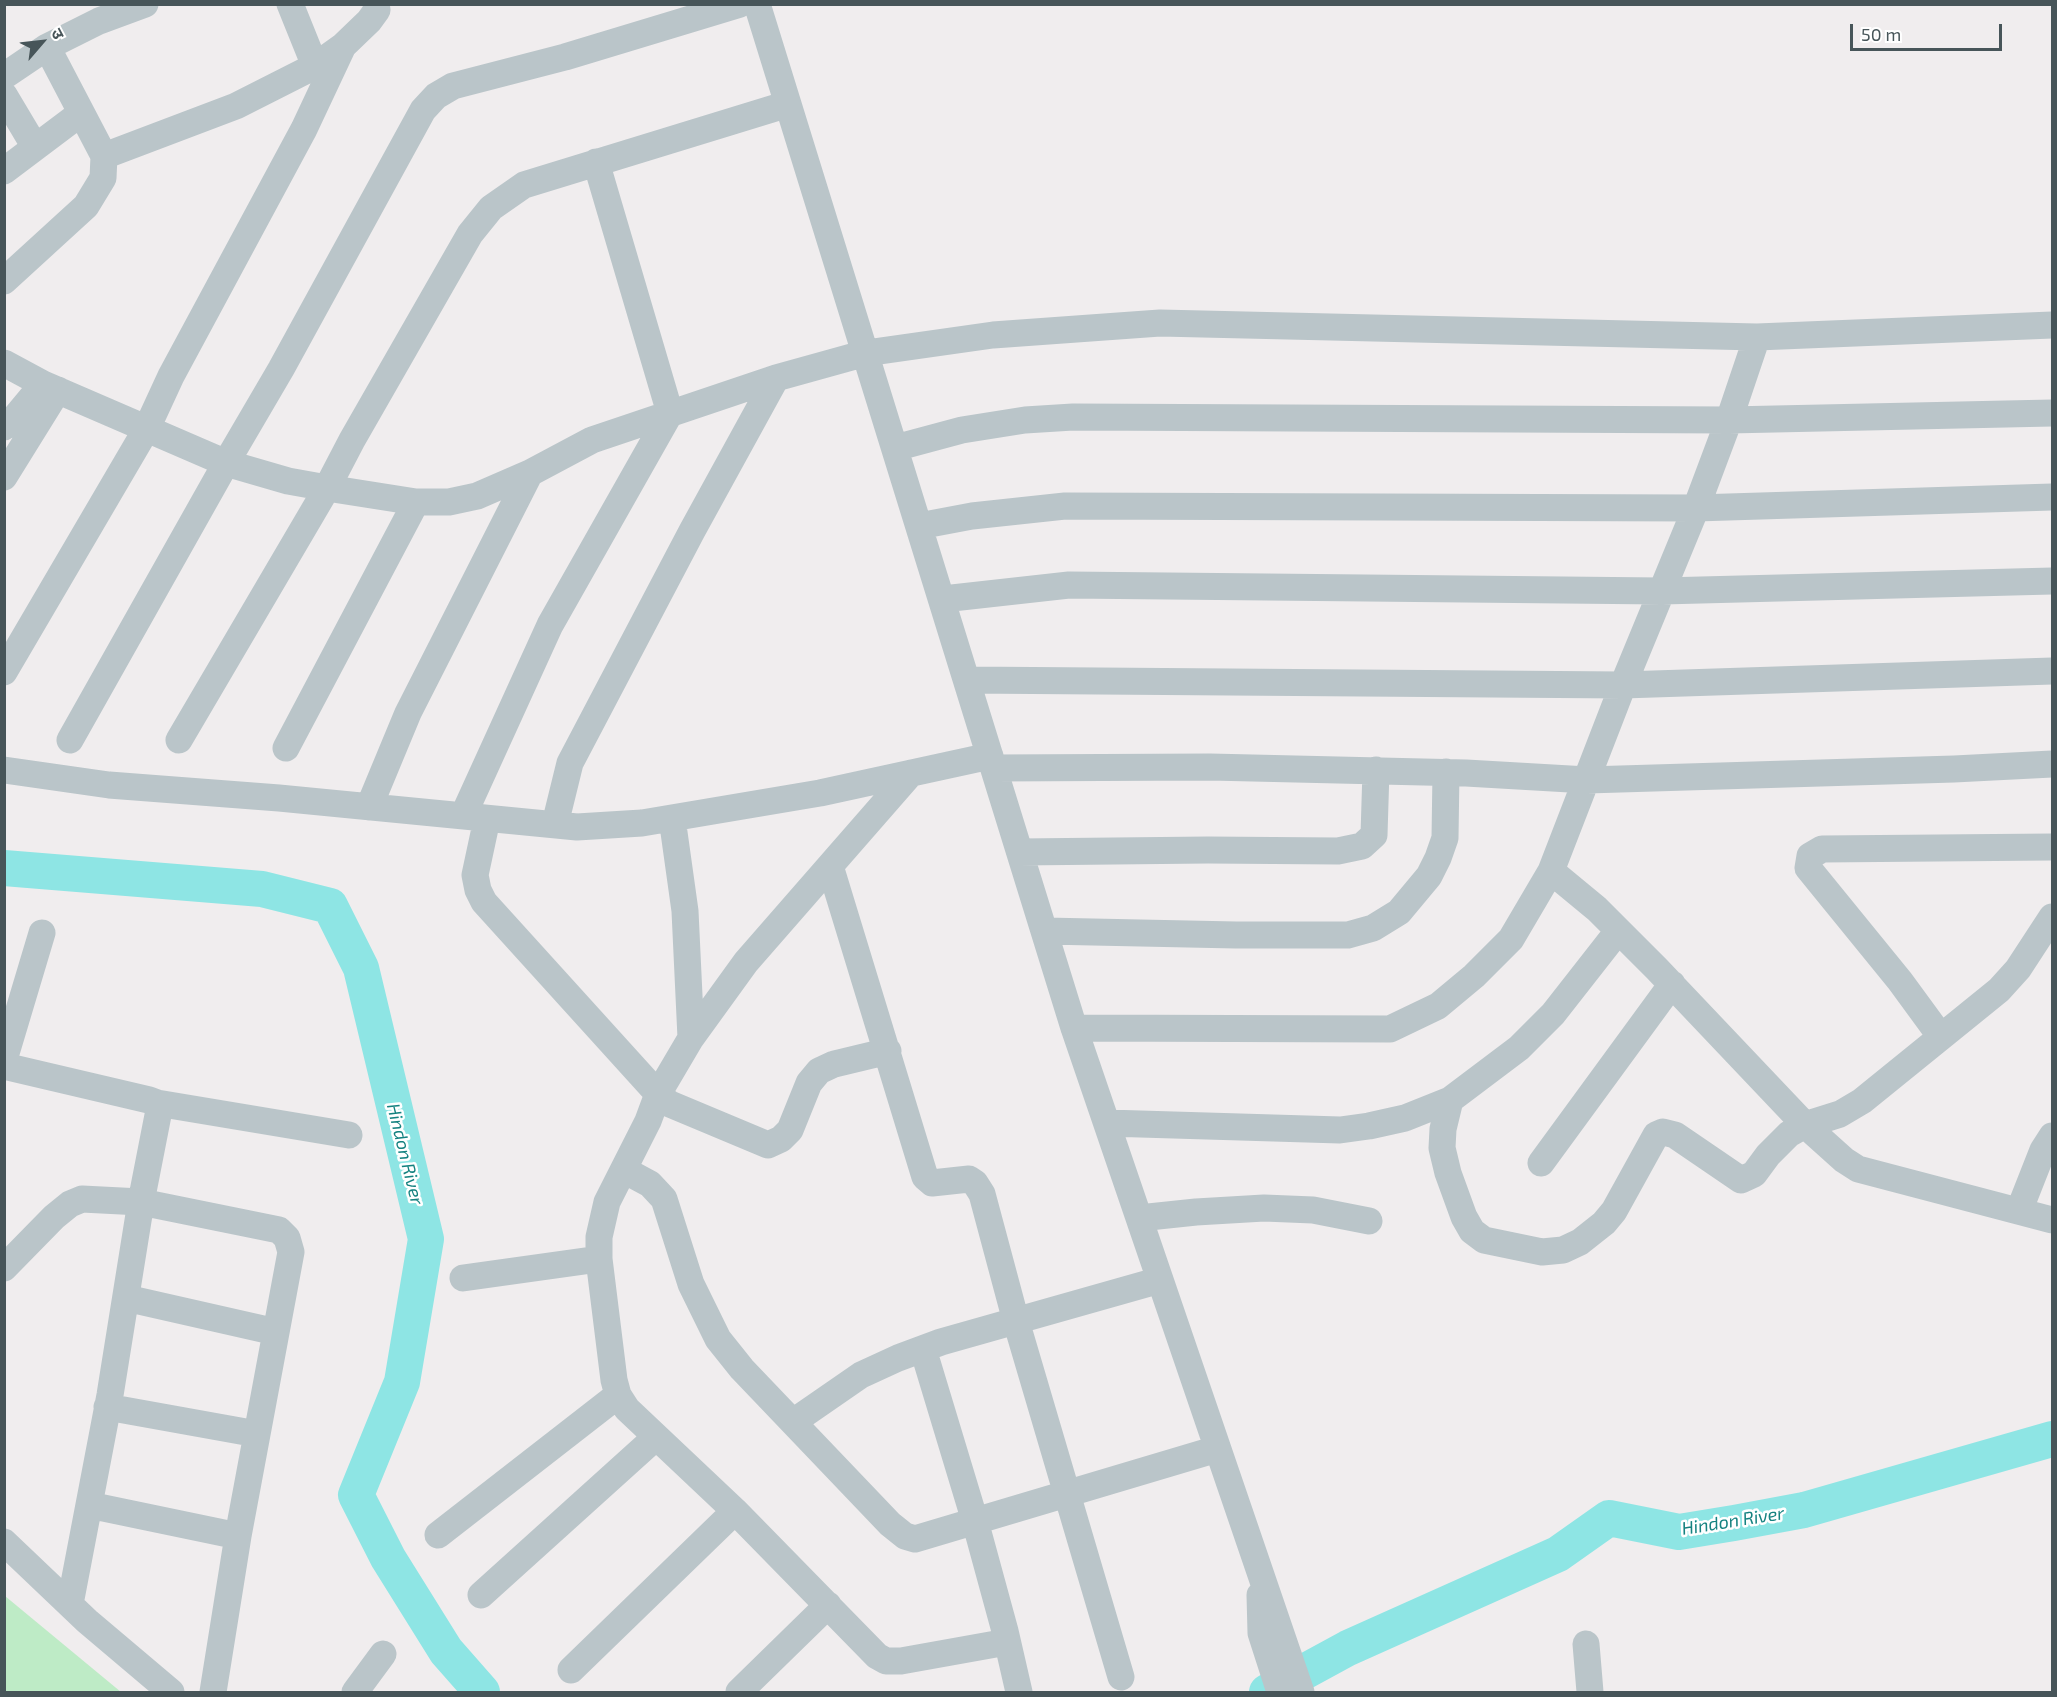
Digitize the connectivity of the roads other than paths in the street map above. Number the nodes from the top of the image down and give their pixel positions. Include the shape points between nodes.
1 (145, 4) edge
2 (290, 4) edge
3 (740, 4) edge
4 (757, 4) edge
5 (382, 6) edge
6 (343, 46) junction
7 (47, 47) junction
8 (315, 66) junction
9 (4, 76) edge
10 (4, 95) edge
11 (788, 104) junction
12 (81, 113) junction
13 (35, 147) junction
14 (104, 156) junction
15 (596, 162) junction
16 (4, 171) edge
17 (4, 280) edge
18 (2052, 325) edge
19 (1757, 337) junction
20 (866, 353) junction
21 (4, 363) edge
22 (776, 378) junction
23 (51, 387) junction
24 (670, 413) junction
25 (2052, 413) edge
26 (1729, 420) junction
27 (4, 427) edge
28 (147, 428) junction
29 (895, 448) junction
30 (226, 463) junction
31 (530, 473) junction
32 (4, 477) edge
33 (327, 488) junction
34 (2052, 497) edge
35 (416, 502) junction
36 (1696, 508) junction
37 (919, 526) junction
38 (2052, 581) edge
39 (1662, 591) junction
40 (943, 599) junction
41 (2052, 671) edge
42 (4, 672) edge
43 (967, 680) junction
44 (1623, 685) junction
45 (70, 740) dead end
46 (179, 740) dead end
47 (285, 748) dead end
48 (992, 762) junction
49 (2052, 764) edge
50 (4, 770) edge
51 (1376, 770) junction
52 (1446, 772) junction
53 (911, 773) junction
54 (1587, 780) junction
55 (369, 807) junction
56 (475, 817) junction
57 (672, 818) junction
58 (555, 824) junction
59 (2052, 847) edge
60 (1020, 852) junction
61 (830, 866) junction
62 (1551, 871) junction
63 (2052, 917) edge
64 (1618, 931) junction
65 (1045, 932) junction
66 (42, 933) dead end
67 (1672, 984) junction
68 (1074, 1028) junction
69 (1941, 1037) junction
70 (691, 1038) junction
71 (888, 1051) junction
72 (4, 1060) edge
73 (4, 1066) edge
74 (658, 1094) junction
75 (1450, 1100) junction
76 (157, 1103) junction
77 (1107, 1124) junction
78 (1805, 1125) junction
79 (349, 1136) dead end
80 (2052, 1136) edge
81 (1541, 1162) dead end
82 (624, 1170) junction
83 (141, 1202) junction
84 (2019, 1211) junction
85 (1139, 1218) junction
86 (2052, 1220) edge
87 (1369, 1221) dead end
88 (599, 1258) junction
89 (4, 1268) edge
90 (463, 1278) dead end
91 (1160, 1280) junction
92 (126, 1298) junction
93 (1016, 1321) junction
94 (276, 1332) junction
95 (923, 1349) junction
96 (618, 1395) junction
97 (108, 1407) junction
98 (793, 1422) junction
99 (256, 1434) junction
100 (656, 1437) junction
101 (1217, 1449) junction
102 (1066, 1494) junction
103 (89, 1505) junction
104 (735, 1511) junction
105 (975, 1521) junction
106 (438, 1535) dead end
107 (238, 1536) junction
108 (4, 1542) edge
109 (481, 1595) dead end
110 (70, 1604) junction
111 (828, 1605) junction
112 (1269, 1625) junction
113 (1007, 1642) junction
114 (1586, 1644) dead end
115 (383, 1654) dead end
116 (571, 1671) dead end
117 (1120, 1677) dead end
118 (171, 1692) edge
119 (213, 1692) edge
120 (355, 1692) edge
121 (739, 1692) edge
122 (1018, 1692) edge
123 (1280, 1692) edge
124 (1301, 1692) edge
125 (1590, 1692) edge

1 - 7 street
2 - 8 street
3 - 30 street via 453,86 436,96 423,110
4 - 11 street
5 - 6 street
6 - 8 street
6 - 28 street via 304,129
7 - 9 street
7 - 12 street
8 - 14 street via 236,106
10 - 13 street
11 - 15 street
11 - 20 street
12 - 13 street
12 - 14 street
13 - 16 street
14 - 17 street via 103,178 86,206
15 - 24 street
15 - 33 street via 524,185 491,208 470,234
18 - 19 street
19 - 20 street via 1160,323 993,335
19 - 26 street
20 - 22 street
20 - 29 street
21 - 23 street
22 - 24 street
22 - 58 street via 570,763
23 - 27 street
23 - 28 street
23 - 32 street
24 - 31 street via 592,440
24 - 56 street via 550,625
25 - 26 street
26 - 29 street via 1073,417 962,430
26 - 36 street
28 - 30 street
28 - 42 street
29 - 37 street
30 - 33 street
30 - 45 street
31 - 35 street via 477,496 449,502
31 - 55 street via 408,713
33 - 35 street
33 - 46 street
34 - 36 street
35 - 47 street
36 - 37 street via 1065,506 984,514
36 - 39 street
37 - 40 street
38 - 39 street
39 - 40 street via 1070,585
39 - 44 street
40 - 43 street
41 - 44 street
43 - 44 street
43 - 48 street
44 - 54 street
48 - 51 street
48 - 53 street
48 - 60 street
49 - 54 street
50 - 55 street via 109,785
51 - 52 street
51 - 60 street via 1374,835 1362,846 1338,851
52 - 54 street
52 - 65 street via 1444,838 1438,858 1399,912 1373,927 1337,935
53 - 57 street
53 - 61 street
54 - 62 street
55 - 56 street
56 - 58 street
56 - 74 street via 475,875 484,902
57 - 58 street via 577,827
57 - 70 street via 685,911
59 - 69 street via 1822,849 1810,856 1808,868
60 - 65 street
61 - 70 street via 746,962
61 - 71 street
62 - 64 street
62 - 68 street via 1511,939 1474,976 1438,1005 1390,1029
63 - 69 street via 2018,969
64 - 67 street
64 - 75 street via 1526,1042
65 - 68 street
66 - 72 street
67 - 78 street
67 - 81 street
68 - 77 street
69 - 78 street via 1862,1101 1840,1114
70 - 74 street
71 - 74 street via 819,1071 809,1083 790,1130 768,1145 670,1104
71 - 93 street via 925,1177 932,1183 969,1179 982,1194
73 - 76 street
74 - 82 street
75 - 77 street via 1405,1118 1340,1130
75 - 78 street via 1442,1148 1472,1231 1484,1240 1542,1251 1563,1250 1604,1223 1656,1136 1663,1132 1675,1135 1741,1180 1754,1174 1789,1134
76 - 79 street
76 - 83 street via 159,1110
77 - 85 street
78 - 84 street via 1858,1169
80 - 84 street
82 - 88 street via 607,1202
82 - 98 street via 650,1184 664,1198 691,1284 718,1339
83 - 89 street via 82,1199 70,1204
83 - 92 street
83 - 94 street via 279,1230 287,1238 291,1252
84 - 86 street
85 - 87 street via 1264,1208 1313,1210
85 - 91 street
88 - 90 street
88 - 96 street
91 - 93 street
91 - 101 street
92 - 94 street
92 - 97 street
93 - 95 street
93 - 102 street
94 - 99 street
95 - 98 street via 861,1375
95 - 105 street
96 - 100 street
96 - 106 street
97 - 99 street
97 - 103 street
98 - 105 street via 905,1536 915,1539
99 - 107 street
100 - 104 street
100 - 109 street
101 - 102 street
101 - 112 street via 1261,1572
102 - 105 street
102 - 117 street
103 - 107 street
103 - 110 street
104 - 111 street
104 - 116 street
105 - 113 street
107 - 119 street
108 - 110 street
110 - 118 street
111 - 113 street via 886,1661
111 - 121 street
112 - 123 street
112 - 124 street
113 - 122 street
114 - 125 street
115 - 120 street

